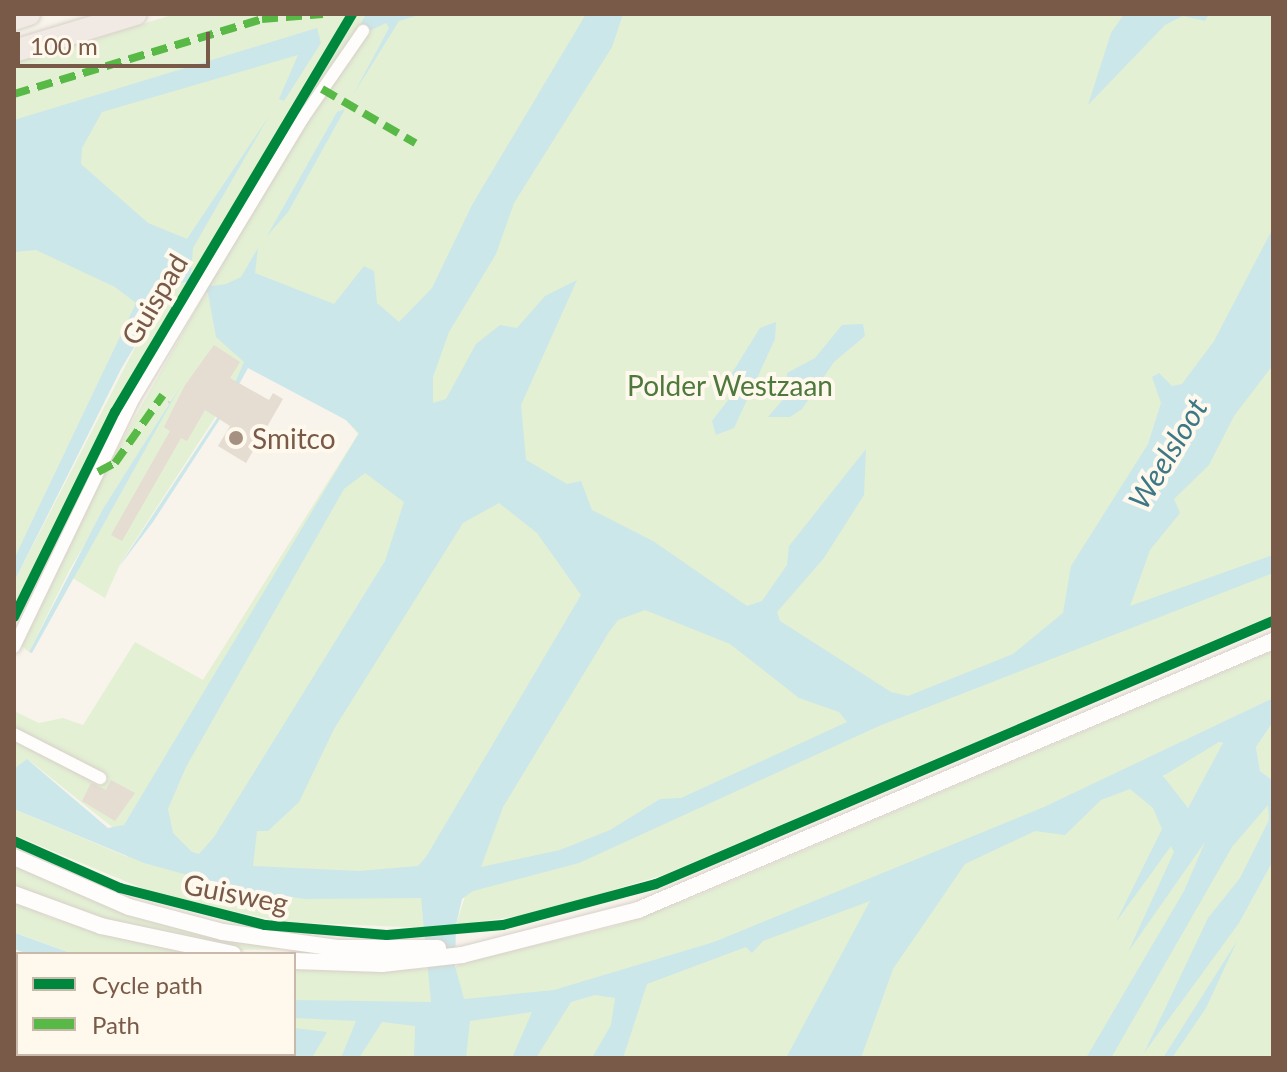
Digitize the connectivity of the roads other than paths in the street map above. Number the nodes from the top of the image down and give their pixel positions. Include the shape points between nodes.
1 (29, 14) edge
2 (136, 14) edge
3 (14, 19) edge
4 (363, 31) dead end
5 (14, 51) edge
6 (1273, 641) edge
7 (14, 647) edge
8 (14, 734) edge
9 (100, 778) dead end
10 (14, 857) edge
11 (14, 894) edge
12 (223, 952) edge
13 (428, 954) junction
14 (296, 961) edge

1 - 3 highway
2 - 5 highway
4 - 7 street, Guispad via 134,398
6 - 13 main road, Guisweg via 685,893 546,935
8 - 9 street
10 - 13 main road, Guisweg via 95,894 199,927 309,945
11 - 12 main road via 126,933
13 - 14 main road, Guisweg

